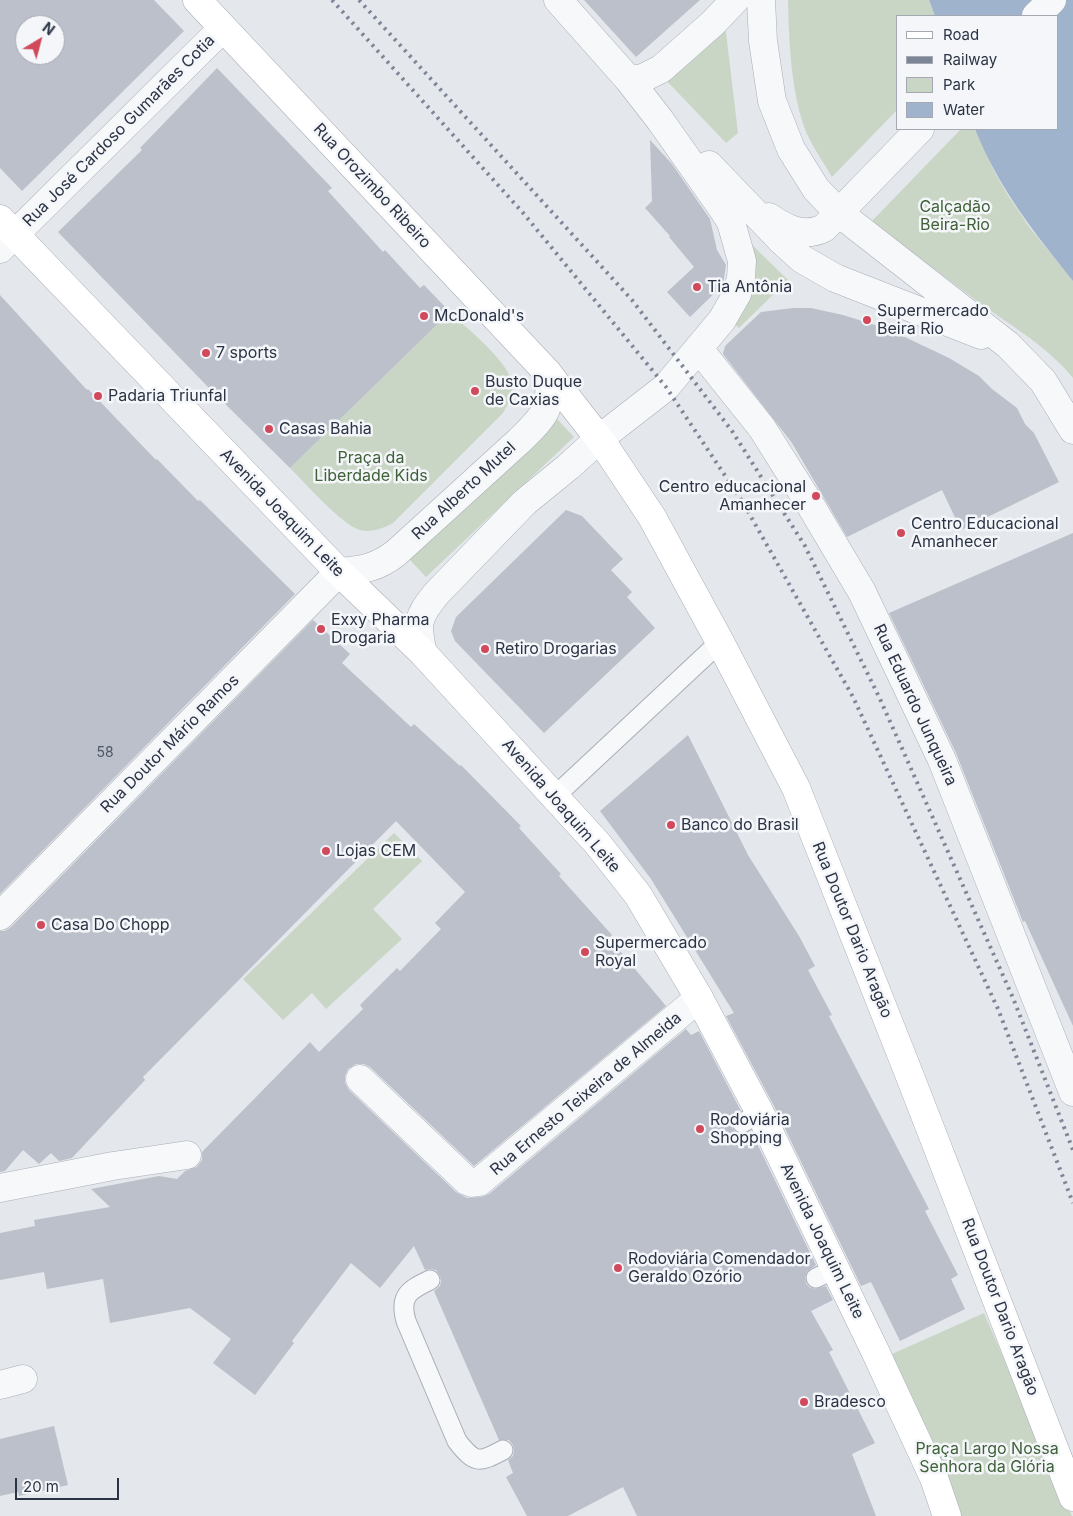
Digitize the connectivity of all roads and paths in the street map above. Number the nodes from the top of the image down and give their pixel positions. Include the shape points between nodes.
1 (197, 0) edge
2 (558, 0) edge
3 (735, 0) edge
4 (761, 0) edge
5 (1052, 0) edge
6 (1037, 15) edge
7 (223, 28) junction
8 (629, 80) junction
9 (660, 120) junction
10 (919, 130) edge
11 (725, 182) junction
12 (839, 213) junction
13 (5, 234) edge
14 (1008, 345) junction
15 (699, 350) junction
16 (547, 372) junction
17 (1073, 430) edge
18 (599, 439) junction
19 (338, 572) junction
20 (720, 642) junction
21 (423, 653) junction
22 (554, 797) junction
23 (0, 916) edge
24 (699, 998) junction
25 (360, 1079) dead end
26 (1073, 1092) edge
27 (187, 1155) dead end
28 (0, 1188) edge
29 (430, 1280) dead end
30 (503, 1450) dead end
31 (1073, 1497) edge
32 (946, 1516) edge

1 - 7 main road, Rua Orozimbo Ribeiro
2 - 8 street
3 - 8 street via 661,69 643,78
4 - 12 street via 772,101 791,149 816,189
5 - 6 street
7 - 13 street, Rua José Cardoso Gumarães Cotia
7 - 16 main road, Rua Orozimbo Ribeiro
8 - 9 street
9 - 11 street
9 - 15 street via 722,208 737,240 742,261 737,294
10 - 12 street
11 - 12 street via 762,212 794,231 818,231
11 - 14 street via 782,241 819,270
12 - 14 street
13 - 19 main road, Avenida Joaquim Leite
14 - 17 street via 1043,381
15 - 18 street via 666,387
15 - 26 street, Rua Eduardo Junqueira via 762,428 862,592 942,760
16 - 18 main road, Rua Doutor Dario Aragão
16 - 19 street, Rua Alberto Mutel via 551,388 548,406 519,441 386,561 364,570
18 - 20 main road, Rua Doutor Dario Aragão via 652,517
18 - 21 street via 516,509 426,606 418,626
19 - 21 main road, Avenida Joaquim Leite
19 - 23 street, Rua Doutor Mário Ramos
20 - 22 lane
20 - 31 main road, Rua Doutor Dario Aragão via 796,788
21 - 22 main road, Avenida Joaquim Leite
22 - 24 main road, Avenida Joaquim Leite via 597,843 638,895
24 - 25 street, Rua Ernesto Teixeira de Almeida via 479,1182 467,1181
24 - 32 main road, Avenida Joaquim Leite via 751,1118 826,1273 876,1351 934,1478
27 - 28 street
29 - 30 lane via 408,1293 403,1310 457,1441 474,1459 486,1459

